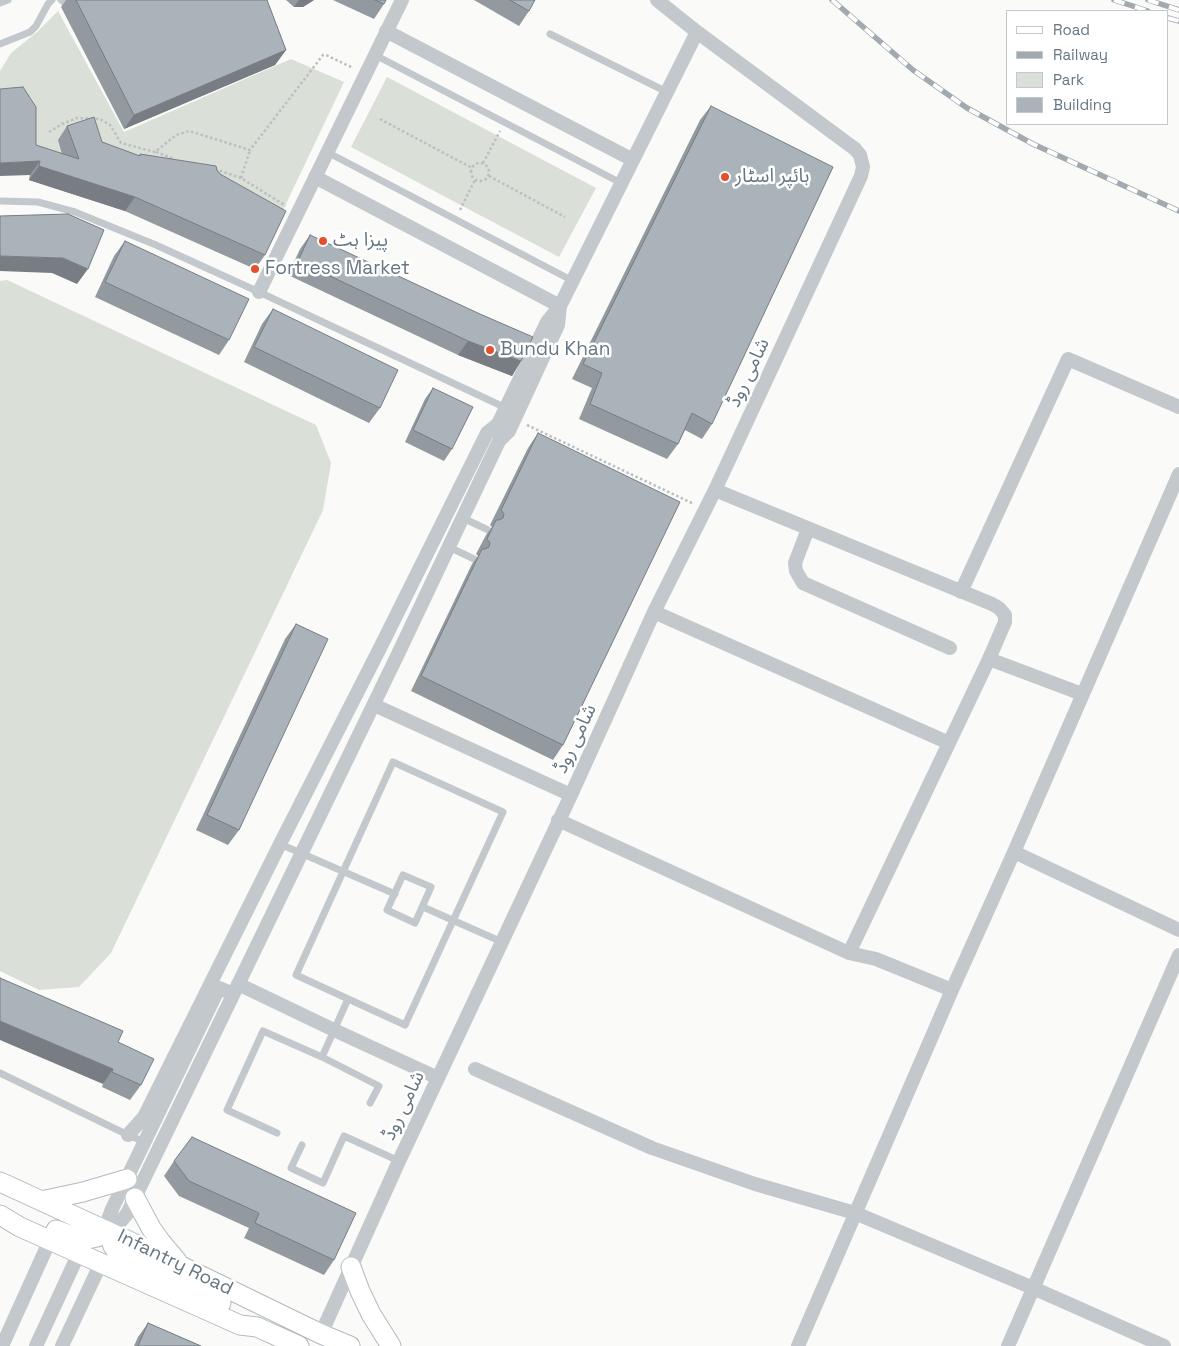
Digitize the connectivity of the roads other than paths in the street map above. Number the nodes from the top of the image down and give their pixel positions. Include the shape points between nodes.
1 (8, 0) edge
2 (52, 0) edge
3 (402, 0) edge
4 (657, 0) edge
5 (0, 3) edge
6 (386, 31) junction
7 (697, 32) junction
8 (550, 34) dead end
9 (0, 44) edge
10 (375, 55) junction
11 (667, 92) junction
12 (327, 152) junction
13 (632, 160) junction
14 (315, 177) junction
15 (621, 183) junction
16 (0, 201) edge
17 (573, 281) junction
18 (259, 292) junction
19 (560, 306) junction
20 (1179, 407) edge
21 (510, 414) junction
22 (1179, 474) edge
23 (714, 490) junction
24 (463, 518) junction
25 (808, 529) junction
26 (488, 530) dead end
27 (449, 547) junction
28 (474, 559) dead end
29 (961, 592) junction
30 (654, 612) junction
31 (381, 646) junction
32 (950, 648) dead end
33 (398, 654) junction
34 (989, 659) junction
35 (1082, 694) junction
36 (374, 705) junction
37 (949, 743) junction
38 (571, 795) junction
39 (558, 820) junction
40 (280, 844) junction
41 (1014, 852) junction
42 (302, 853) junction
43 (343, 872) junction
44 (395, 894) junction
45 (422, 907) junction
46 (243, 918) junction
47 (453, 920) junction
48 (1179, 930) edge
49 (502, 942) junction
50 (849, 953) junction
51 (1179, 955) edge
52 (219, 988) junction
53 (235, 989) junction
54 (952, 990) junction
55 (348, 999) junction
56 (334, 1030) junction
57 (322, 1057) junction
58 (475, 1069) dead end
59 (0, 1073) edge
60 (438, 1078) junction
61 (370, 1103) dead end
62 (277, 1133) dead end
63 (128, 1135) junction
64 (145, 1142) junction
65 (302, 1145) dead end
66 (399, 1161) junction
67 (127, 1179) junction
68 (0, 1182) edge
69 (134, 1198) junction
70 (41, 1201) junction
71 (0, 1205) edge
72 (855, 1213) junction
73 (0, 1215) edge
74 (108, 1231) junction
75 (50, 1240) junction
76 (79, 1253) junction
77 (101, 1263) junction
78 (351, 1267) junction
79 (184, 1268) junction
80 (1033, 1288) junction
81 (257, 1327) junction
82 (321, 1334) junction
83 (2, 1346) edge
84 (36, 1346) edge
85 (62, 1346) edge
86 (299, 1346) edge
87 (350, 1346) edge
88 (392, 1346) edge
89 (798, 1346) edge
90 (1008, 1346) edge
91 (1164, 1346) edge

1 - 5 lane
2 - 9 lane via 30,32
3 - 6 street
4 - 7 street
6 - 10 street
6 - 13 street
7 - 11 street
7 - 23 street, شامی روڈ via 855,149 863,167
8 - 11 lane
10 - 12 street
10 - 15 lane
11 - 13 street
12 - 14 street
12 - 17 lane
13 - 15 street
14 - 18 street
14 - 19 street
15 - 17 street
16 - 18 lane via 38,202 75,212
17 - 19 street
18 - 21 lane
19 - 21 street via 547,322
20 - 29 street via 1068,360
21 - 24 street via 509,431 499,442
21 - 31 street via 487,433
22 - 35 street
23 - 25 street
23 - 30 street, شامی روڈ
24 - 26 lane
24 - 27 street
25 - 29 street
25 - 32 street via 795,563 796,572 804,583
27 - 28 lane
27 - 33 street
29 - 34 street via 992,604 1005,615
30 - 37 street
30 - 38 street, شامی روڈ
31 - 33 street
31 - 40 street
33 - 36 street
34 - 35 street
34 - 37 street
35 - 41 street
36 - 38 street
36 - 42 street
37 - 50 street
38 - 39 street, شامی روڈ
39 - 49 street, شامی روڈ
39 - 50 street
40 - 42 lane
40 - 46 street
41 - 48 street
41 - 54 street
42 - 43 lane
42 - 53 street
43 - 44 lane
43 - 47 lane via 393,762 502,812
43 - 55 lane via 296,975
44 - 45 lane via 388,910 415,923
44 - 45 lane via 403,875 431,887
45 - 47 lane
46 - 52 street via 242,938
46 - 63 street via 144,1117
47 - 49 lane
47 - 55 lane via 405,1025
49 - 60 street, شامی روڈ
50 - 54 street via 876,959
51 - 80 street
52 - 53 street
52 - 64 street
53 - 56 street
53 - 69 street
54 - 72 street
55 - 56 lane
56 - 57 lane
56 - 60 street
57 - 61 lane via 378,1086
57 - 62 lane via 263,1031 227,1110
58 - 72 street via 652,1148 755,1184
59 - 63 lane
60 - 66 street, شامی روڈ
63 - 64 lane
64 - 67 street
65 - 66 lane via 292,1168 323,1182 344,1136
66 - 78 street, شامی روڈ
67 - 70 main road
67 - 74 street via 110,1214
68 - 70 main road, Infantry Road
69 - 74 street via 124,1219
69 - 79 main road via 156,1235
70 - 74 main road, Infantry Road
71 - 74 main road via 83,1240 97,1238
72 - 80 street
72 - 89 street
73 - 75 main road, Infantry Road
74 - 79 main road, Infantry Road
74 - 81 main road via 118,1254 247,1315
75 - 76 main road, Infantry Road
75 - 83 street
76 - 77 main road, Infantry Road
76 - 84 street
77 - 81 main road, Infantry Road via 240,1325
77 - 85 street
78 - 82 street, شامی روڈ
78 - 88 main road via 371,1314
79 - 82 main road, Infantry Road
80 - 90 street
80 - 91 street
81 - 86 main road, Infantry Road
82 - 87 main road, Infantry Road

